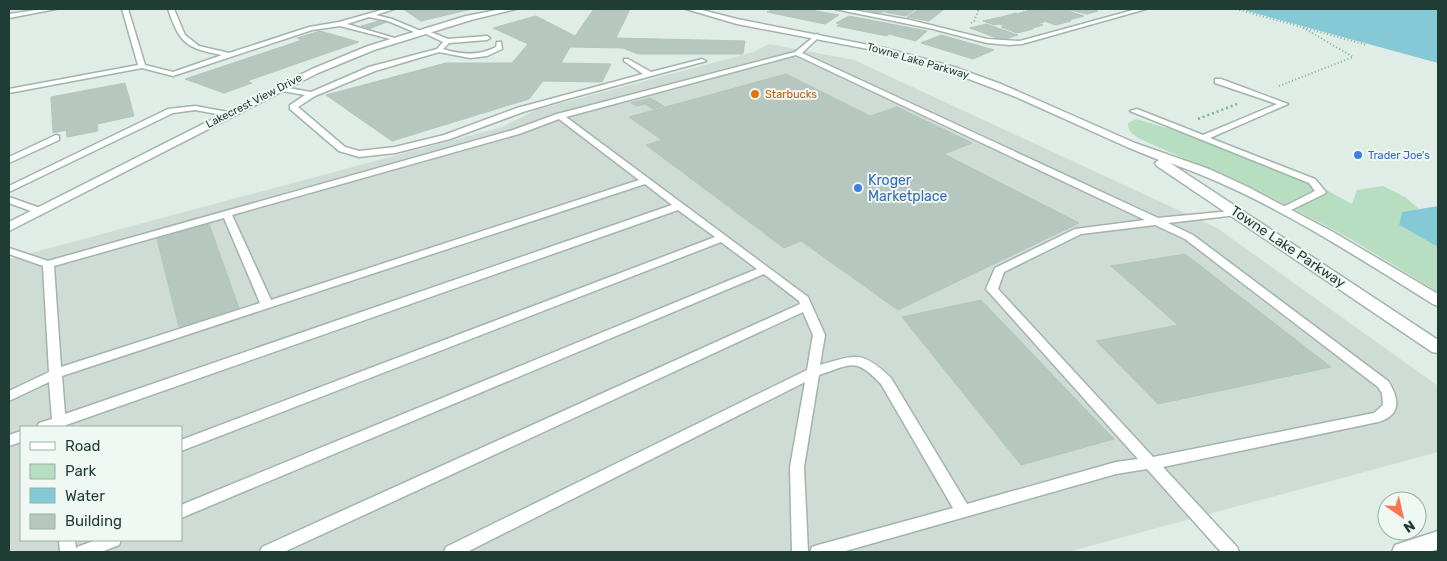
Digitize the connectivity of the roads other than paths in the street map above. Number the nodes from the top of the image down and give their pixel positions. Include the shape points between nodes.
1 (52, 9) edge
2 (125, 9) edge
3 (171, 9) edge
4 (391, 9) edge
5 (512, 9) edge
6 (690, 9) edge
7 (838, 9) edge
8 (1142, 9) edge
9 (9, 16) edge
10 (370, 16) junction
11 (340, 24) junction
12 (423, 32) junction
13 (817, 36) junction
14 (487, 38) dead end
15 (396, 40) junction
16 (447, 41) junction
17 (499, 43) dead end
18 (439, 50) junction
19 (797, 53) junction
20 (231, 55) junction
21 (626, 60) dead end
22 (702, 61) dead end
23 (142, 66) junction
24 (650, 75) junction
25 (1218, 81) dead end
26 (280, 88) junction
27 (9, 90) edge
28 (312, 94) junction
29 (1134, 111) dead end
30 (228, 114) junction
31 (560, 116) junction
32 (56, 138) dead end
33 (1203, 138) junction
34 (1136, 147) junction
35 (9, 160) edge
36 (646, 181) junction
37 (9, 189) edge
38 (9, 200) edge
39 (679, 206) junction
40 (1284, 210) junction
41 (39, 211) junction
42 (1237, 212) junction
43 (227, 214) junction
44 (1155, 220) junction
45 (9, 227) edge
46 (722, 238) junction
47 (9, 251) edge
48 (48, 264) junction
49 (765, 270) junction
50 (1438, 301) edge
51 (267, 305) junction
52 (806, 306) junction
53 (1438, 348) edge
54 (813, 372) junction
55 (55, 374) junction
56 (9, 396) edge
57 (59, 424) edge
58 (182, 446) edge
59 (1151, 464) junction
60 (963, 511) junction
61 (182, 512) edge
62 (1438, 540) edge
63 (110, 541) edge
64 (83, 552) edge
65 (268, 552) edge
66 (452, 552) edge
67 (800, 552) edge
68 (818, 552) edge
69 (1231, 552) edge
70 (1403, 552) edge

1 - 9 lane
2 - 23 lane
3 - 20 lane via 182,36 197,48
4 - 10 lane
5 - 12 street, Lakecrest View Drive
6 - 13 street, Towne Lake Parkway
7 - 8 lane via 1011,44
10 - 11 lane
10 - 12 lane
11 - 15 lane
11 - 20 lane via 311,28
12 - 15 street, Lakecrest View Drive
12 - 16 lane
13 - 19 lane
13 - 34 street, Towne Lake Parkway via 888,51 953,70 1013,92
14 - 16 lane
15 - 26 street, Lakecrest View Drive
16 - 18 lane
17 - 18 lane via 500,48 496,50 472,56 462,57
18 - 28 lane via 372,69
19 - 31 lane
19 - 44 lane
20 - 23 lane via 174,74
21 - 24 lane
22 - 24 lane
23 - 27 lane
24 - 28 lane via 520,110 447,137 395,150 359,154 342,149 293,108
25 - 33 lane via 1284,104
26 - 28 lane
26 - 30 street, Lakecrest View Drive
29 - 33 lane
30 - 37 lane via 194,108 171,112
30 - 41 street, Lakecrest View Drive
31 - 36 lane
31 - 43 lane via 516,132
32 - 35 lane
33 - 40 lane via 1312,181 1321,192
34 - 40 street, Towne Lake Parkway via 1212,175
34 - 42 street, Towne Lake Parkway
36 - 39 lane
36 - 51 lane
38 - 41 lane
39 - 46 lane
39 - 57 lane
40 - 50 street, Towne Lake Parkway via 1350,246
41 - 45 street, Lakecrest View Drive
42 - 44 lane
42 - 53 street, Towne Lake Parkway
43 - 48 lane
43 - 51 lane
44 - 59 lane via 1079,230 999,270 992,289
44 - 59 lane via 1189,237 1383,384 1389,393 1390,407 1378,417
46 - 49 lane
46 - 58 lane
47 - 48 lane
48 - 55 lane
49 - 52 lane via 804,299
49 - 61 lane
51 - 55 lane
52 - 54 lane via 819,335
52 - 65 lane
54 - 60 lane via 853,360 870,365 886,381
54 - 66 lane
54 - 67 lane via 797,467
55 - 56 lane
55 - 57 lane
59 - 60 lane via 1116,468
59 - 69 lane
60 - 68 lane
62 - 70 street
63 - 64 lane

